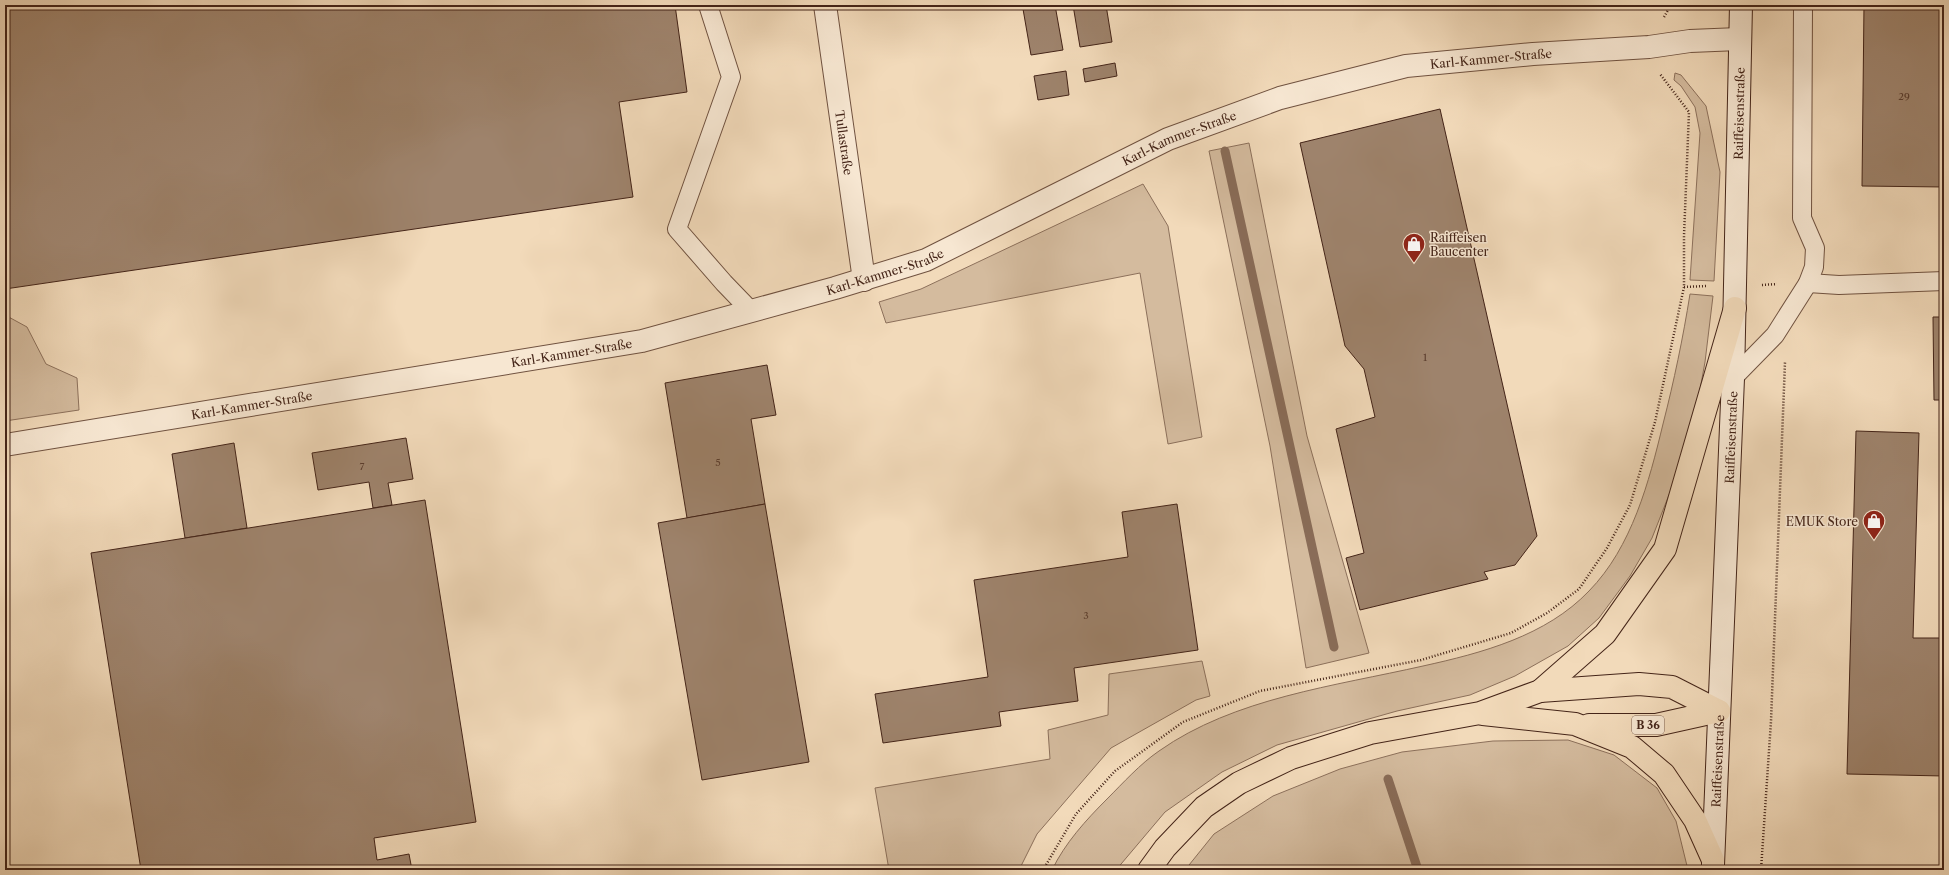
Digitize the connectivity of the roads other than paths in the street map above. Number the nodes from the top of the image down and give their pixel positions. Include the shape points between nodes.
1 (708, 5) edge
2 (825, 5) edge
3 (1741, 5) edge
4 (1803, 5) edge
5 (1739, 39) junction
6 (864, 280) junction
7 (1944, 281) edge
8 (1808, 283) junction
9 (1735, 308) junction
10 (751, 311) junction
11 (1733, 378) junction
12 (5, 445) edge
13 (1540, 691) junction
14 (1719, 711) junction
15 (1480, 713) junction
16 (1576, 724) junction
17 (1165, 848) junction
18 (1713, 865) edge
19 (1149, 870) edge
20 (1161, 870) edge

1 - 10 lane via 731,77 677,229
2 - 6 street, Tullastraße
3 - 5 street, Raiffeisenstraße
4 - 8 lane via 1802,218 1815,248 1814,267
5 - 6 street, Karl-Kammer-Straße via 1406,66 1280,98 1168,139 926,260
5 - 9 street, Raiffeisenstraße
6 - 10 street, Karl-Kammer-Straße
7 - 8 lane via 1839,285
8 - 11 lane via 1775,335
9 - 11 street, Raiffeisenstraße
9 - 13 main road via 1665,549 1605,634
10 - 12 street, Karl-Kammer-Straße via 642,340 586,351
11 - 14 street, Raiffeisenstraße
13 - 14 main road via 1639,684 1672,687
13 - 15 main road
14 - 16 main road, B 36 via 1656,726
14 - 18 street, Raiffeisenstraße
15 - 16 main road
15 - 17 main road via 1370,733 1291,758 1239,783 1204,807
16 - 18 main road via 1632,747 1664,774 1695,820
17 - 19 main road
17 - 20 main road

